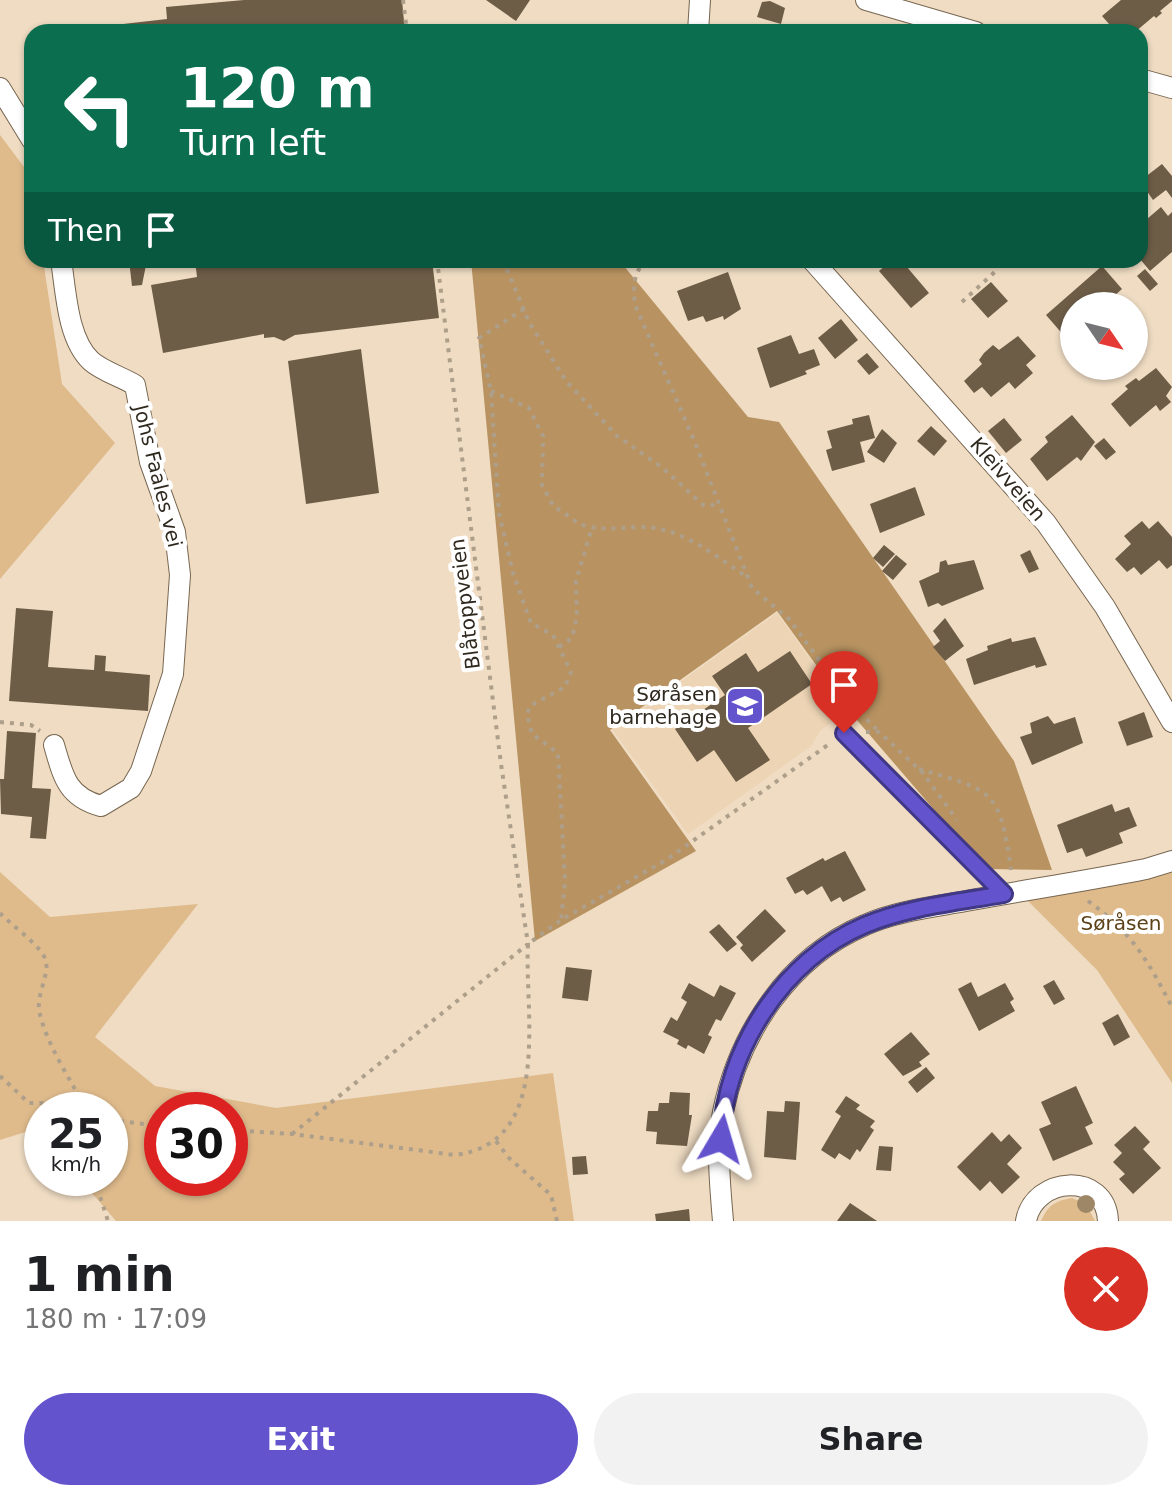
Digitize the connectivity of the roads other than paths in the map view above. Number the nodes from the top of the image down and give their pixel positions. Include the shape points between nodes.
1 (700, 0) edge
2 (866, 0) edge
3 (698, 24) edge
4 (948, 24) edge
5 (1148, 81) edge
6 (0, 88) edge
7 (1172, 88) edge
8 (24, 127) edge
9 (62, 268) edge
10 (819, 268) edge
11 (1172, 722) edge
12 (844, 733) road end
13 (54, 745) road end
14 (1172, 861) edge
15 (1004, 894) junction
16 (723, 1221) edge
17 (1026, 1221) edge
18 (1108, 1221) edge

1 - 3 street
2 - 4 street
5 - 7 street
6 - 8 street
9 - 13 street, Johs Faales vei via 80,347 93,363 135,385 150,462 175,532 180,575 173,674 131,788 101,806 86,802 64,782
10 - 11 street, Kleivveien via 1046,523 1105,607
12 - 15 lane
14 - 15 street
15 - 16 street via 865,925 790,978 764,1010 732,1078 722,1115
17 - 18 street via 1044,1193 1061,1183 1097,1193 1108,1209

